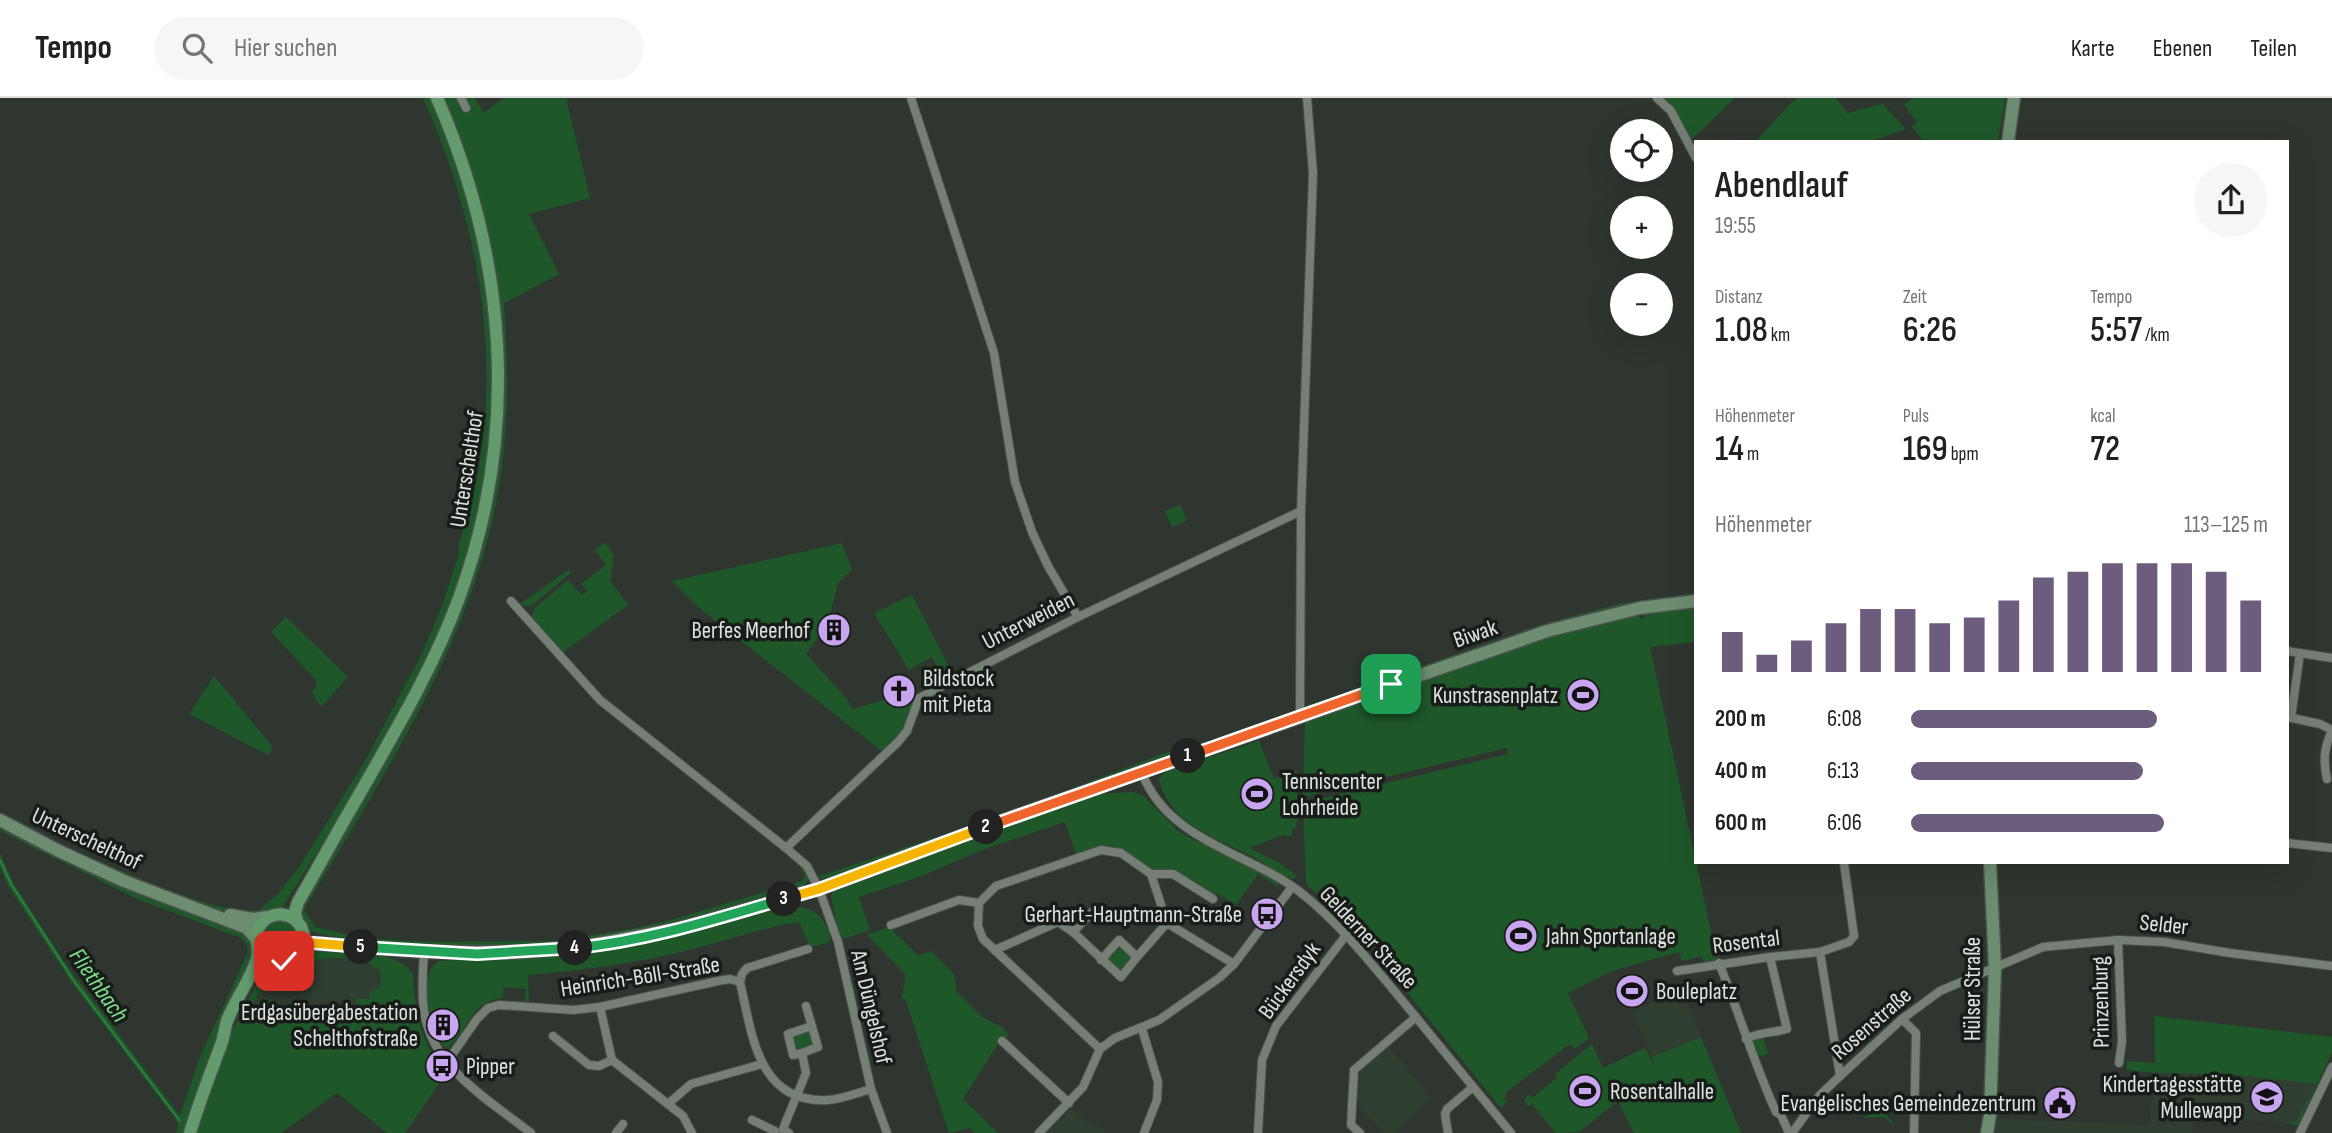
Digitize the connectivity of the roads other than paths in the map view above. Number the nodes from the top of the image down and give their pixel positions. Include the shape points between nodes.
1 (437, 98) edge
2 (461, 98) edge
3 (911, 98) edge
4 (1307, 98) edge
5 (1657, 98) edge
6 (2014, 98) edge
7 (466, 108) dead end
8 (2008, 140) edge
9 (1694, 154) edge
10 (1301, 511) junction
11 (512, 601) dead end
12 (1694, 601) edge
13 (1079, 617) junction
14 (2289, 651) edge
15 (2300, 653) junction
16 (2332, 657) edge
17 (1300, 716) junction
18 (2289, 718) edge
19 (2332, 730) edge
20 (1142, 773) junction
21 (2327, 779) dead end
22 (355, 801) junction
23 (0, 820) edge
24 (2289, 843) edge
25 (786, 848) junction
26 (2332, 848) edge
27 (1844, 864) edge
28 (1990, 864) edge
29 (1151, 874) junction
30 (1292, 887) junction
31 (819, 889) junction
32 (1213, 899) dead end
33 (979, 903) junction
34 (196, 908) junction
35 (1093, 911) dead end
36 (271, 916) junction
37 (1167, 923) junction
38 (891, 925) dead end
39 (300, 926) junction
40 (1073, 932) junction
41 (1347, 934) junction
42 (2118, 940) junction
43 (257, 942) junction
44 (344, 944) junction
45 (302, 947) junction
46 (808, 949) dead end
47 (995, 950) junction
48 (424, 952) junction
49 (1820, 952) junction
50 (1137, 957) junction
51 (1770, 957) junction
52 (270, 959) junction
53 (1101, 960) junction
54 (1719, 963) junction
55 (1234, 964) junction
56 (2332, 965) edge
57 (1995, 968) junction
58 (1676, 971) dead end
59 (740, 982) junction
60 (806, 1006) dead end
61 (600, 1007) junction
62 (1416, 1017) junction
63 (1902, 1019) junction
64 (812, 1026) junction
65 (1142, 1029) junction
66 (553, 1036) dead end
67 (223, 1038) junction
68 (1746, 1039) junction
69 (1002, 1041) dead end
70 (1100, 1049) junction
71 (802, 1053) junction
72 (612, 1060) junction
73 (447, 1062) junction
74 (2119, 1063) dead end
75 (762, 1064) junction
76 (2332, 1067) edge
77 (1840, 1076) junction
78 (1473, 1087) junction
79 (871, 1089) junction
80 (798, 1095) junction
81 (1069, 1103) junction
82 (668, 1104) junction
83 (1990, 1115) junction
84 (752, 1120) dead end
85 (623, 1124) dead end
86 (780, 1132) edge
87 (190, 1133) edge
88 (531, 1133) edge
89 (616, 1133) edge
90 (692, 1133) edge
91 (887, 1133) edge
92 (1039, 1133) edge
93 (1144, 1133) edge
94 (1258, 1133) edge
95 (1360, 1133) edge
96 (1448, 1133) edge
97 (1511, 1133) edge
98 (1790, 1133) edge
99 (1914, 1133) edge
100 (1987, 1133) edge
101 (1994, 1133) edge
102 (2300, 1133) edge

1 - 22 main road, Unterschelthof via 474,196 488,260 498,358 498,414 487,497 459,596 396,730
2 - 7 street
3 - 13 street via 994,353 1015,482 1032,531
4 - 10 street via 1313,173
5 - 9 street via 1671,111
6 - 8 street
10 - 13 street, Unterweiden
10 - 17 street
11 - 25 street via 600,700
12 - 17 street, Biwak via 1640,608 1547,631
13 - 25 street, Unterweiden via 919,698 907,731
14 - 15 street
15 - 16 street
15 - 18 street
17 - 20 street, Biwak
18 - 19 street
19 - 21 street via 2325,747
20 - 30 street, Gelderner Straße via 1152,793 1178,822
20 - 31 street, Biwak
22 - 36 main road, Unterschelthof via 288,903
22 - 39 main road, Unterschelthof via 297,905
23 - 34 street, Unterschelthof via 113,876
24 - 26 street
25 - 31 street via 807,866
27 - 49 street, Rosental via 1854,936
28 - 57 street, Hülser Straße
29 - 32 street via 1173,874
29 - 33 street via 1121,853 1101,850 996,886
29 - 37 street
30 - 41 street, Gelderner Straße
30 - 55 street
31 - 48 street, Biwak via 621,941 520,953
31 - 79 street, Am Düngelshof via 838,942
33 - 38 street via 959,900
33 - 47 street via 978,926
34 - 36 street, Unterschelthof via 248,919
34 - 43 street, Unterschelthof via 247,928
35 - 40 street
36 - 39 main road via 287,915
36 - 43 main road via 259,927
37 - 50 street
37 - 55 street
39 - 44 street, Biwak
39 - 45 main road
40 - 47 street via 1058,922
40 - 53 street
41 - 62 street, Gelderner Straße
41 - 94 street, Bückersdyk via 1276,1026 1262,1060
42 - 56 street, Selder
42 - 57 street, Selder via 2043,947
42 - 74 street, Prinzenburg
43 - 52 main road via 260,952
43 - 67 main road via 257,958
44 - 45 street, Biwak
44 - 48 street, Biwak
45 - 52 main road via 291,958
46 - 59 street, Heinrich-Böll-Straße via 747,968
47 - 70 street
48 - 73 street via 424,1011 432,1038
49 - 51 street, Rosental
49 - 77 street
50 - 53 street via 1119,940
50 - 53 street via 1121,977
51 - 54 street, Rosental
51 - 68 street via 1787,1029
52 - 67 main road via 262,965
54 - 58 street, Rosental
54 - 68 street, Rosenstraße
55 - 65 street
57 - 63 street, Rosenstraße via 1940,991
57 - 83 street, Hülser Straße
59 - 61 street, Heinrich-Böll-Straße via 718,981
59 - 75 street, Heinrich-Böll-Straße
60 - 64 street
61 - 72 street
61 - 73 street, Heinrich-Böll-Straße via 488,1008
62 - 78 street, Gelderner Straße
62 - 95 street via 1354,1070 1351,1125
63 - 77 street, Rosenstraße
63 - 99 street via 1916,1032
64 - 71 street via 818,1047
64 - 71 street via 788,1034 793,1055
65 - 70 street
65 - 93 street via 1158,1082 1157,1100
66 - 72 street via 589,1065
67 - 87 main road
68 - 98 street, Rosenstraße via 1776,1112
69 - 81 street
70 - 81 street via 1083,1087
71 - 80 street via 806,1073
72 - 82 street
73 - 88 street
75 - 80 street via 772,1078
75 - 82 street via 691,1084
76 - 102 street
77 - 98 street, Rosenstraße
78 - 96 street via 1447,1109
78 - 97 street, Gelderner Straße
79 - 80 street via 828,1100
79 - 91 street, Am Düngelshof
80 - 86 street
81 - 92 street
82 - 90 street via 687,1120
83 - 100 street, Hülser Straße
83 - 101 street, Hülser Straße
84 - 86 street
85 - 89 street

